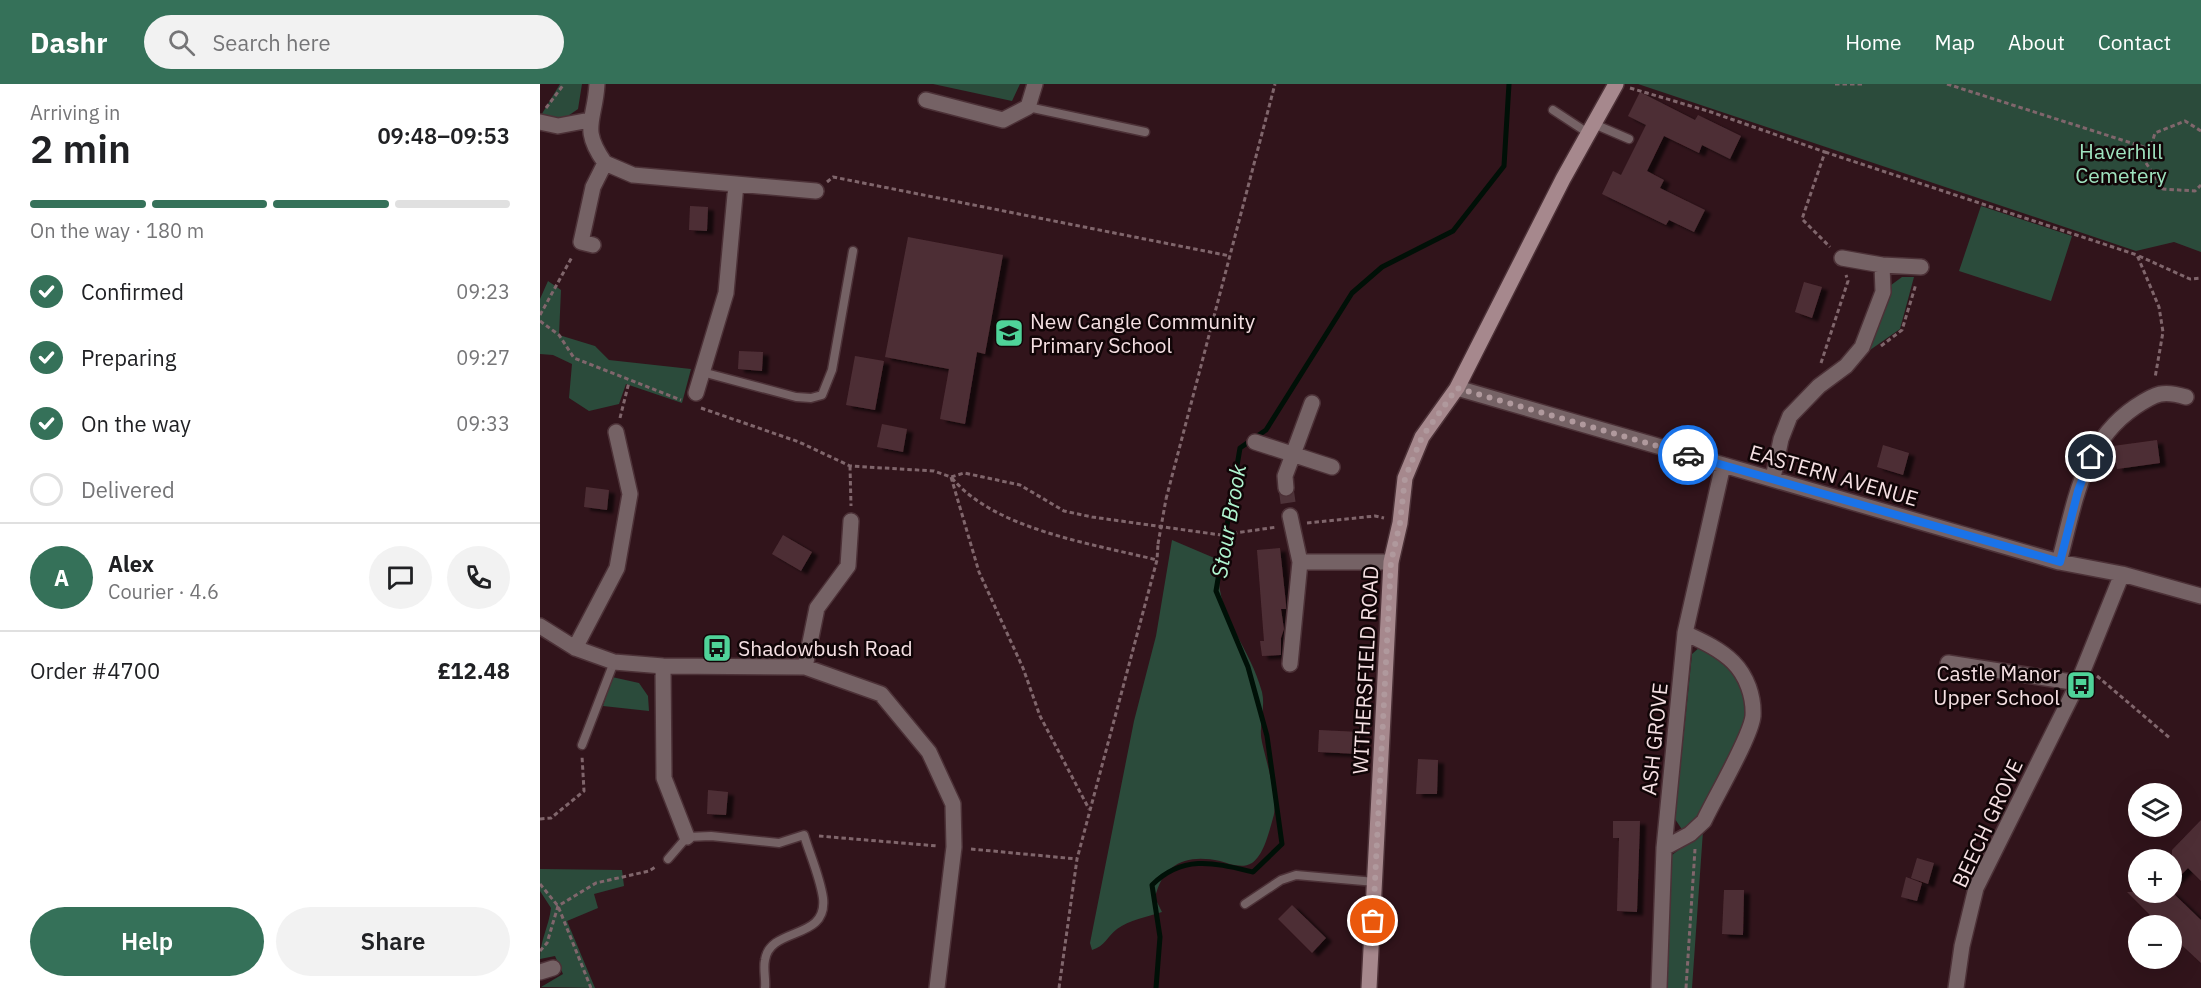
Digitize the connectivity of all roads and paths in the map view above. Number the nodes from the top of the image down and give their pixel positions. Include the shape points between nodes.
1 (564, 84) edge
2 (597, 84) edge
3 (1035, 84) edge
4 (1275, 84) edge
5 (1616, 84) edge
6 (1835, 84) edge
7 (1862, 84) edge
8 (1947, 84) edge
9 (1635, 90) dead end
10 (926, 100) dead end
11 (1028, 107) junction
12 (1553, 110) dead end
13 (540, 117) edge
14 (590, 120) junction
15 (540, 122) edge
16 (1591, 128) junction
17 (2201, 131) edge
18 (1145, 132) dead end
19 (1629, 139) dead end
20 (2150, 149) junction
21 (1825, 152) junction
22 (604, 164) junction
23 (736, 184) junction
24 (2201, 185) edge
25 (816, 191) joint
26 (587, 244) joint
27 (853, 252) dead end
28 (2137, 255) junction
29 (1230, 256) junction
30 (1842, 258) junction
31 (1882, 265) junction
32 (1922, 267) joint
33 (2201, 278) edge
34 (540, 315) edge
35 (540, 321) edge
36 (1873, 352) dead end
37 (702, 372) junction
38 (629, 382) junction
39 (1457, 388) junction
40 (1810, 395) junction
41 (2154, 396) junction
42 (2186, 397) dead end
43 (694, 399) joint
44 (682, 400) dead end
45 (1312, 403) dead end
46 (616, 432) joint
47 (1255, 442) dead end
48 (1292, 453) junction
49 (1723, 465) junction
50 (850, 466) junction
51 (1332, 467) dead end
52 (951, 477) junction
53 (1773, 478) junction
54 (1286, 488) tunnel mouth
55 (1291, 520) junction
56 (851, 521) joint
57 (1400, 523) junction
58 (1157, 561) junction
59 (1300, 562) junction
60 (1391, 562) junction
61 (2060, 562) junction
62 (2122, 574) junction
63 (2201, 596) edge
64 (540, 626) edge
65 (1686, 633) junction
66 (575, 648) junction
67 (614, 662) junction
68 (1948, 663) dead end
69 (1290, 664) dead end
70 (663, 666) junction
71 (805, 667) junction
72 (2080, 679) junction
73 (2171, 739) dead end
74 (582, 745) joint
75 (1090, 810) junction
76 (540, 819) edge
77 (1696, 828) junction
78 (687, 837) junction
79 (1664, 848) junction
80 (668, 859) joint
81 (1375, 882) junction
82 (540, 884) edge
83 (1245, 904) dead end
84 (558, 906) junction
85 (540, 951) edge
86 (591, 988) edge
87 (765, 988) edge
88 (937, 988) edge
89 (1059, 988) edge
90 (1369, 988) edge
91 (1659, 988) edge
92 (1686, 988) edge
93 (1956, 988) edge

1 - 13 path
2 - 14 street
3 - 11 street
4 - 29 path
5 - 16 street, WITHERSFIELD ROAD
6 - 7 path
8 - 20 path
9 - 21 path
10 - 11 street via 1003,120
11 - 18 lane
12 - 16 lane
14 - 15 street via 558,126
14 - 22 street via 591,144
16 - 19 lane
16 - 39 street, WITHERSFIELD ROAD
17 - 20 path via 2185,121 2155,133
20 - 24 path via 2146,163 2163,189 2195,191
21 - 28 path
21 - 30 path via 1802,219
22 - 23 street via 633,175
22 - 26 street via 593,187
23 - 25 street
23 - 37 street via 726,293
25 - 29 path via 833,177
26 - 34 path
27 - 37 lane via 832,370 822,395 796,397
28 - 33 path via 2190,279
28 - 41 path via 2159,307 2163,332
29 - 58 path, bridge via 1167,500
30 - 31 street
30 - 40 path via 1848,281
31 - 32 street
31 - 40 street via 1883,292 1862,347 1846,366
32 - 36 path via 1902,330
35 - 38 path via 559,335 574,358
37 - 43 street
38 - 44 path
38 - 46 path
39 - 49 street, EASTERN AVENUE
39 - 57 street, WITHERSFIELD ROAD via 1422,437 1413,458 1405,478
40 - 53 street via 1790,417
41 - 42 street via 2167,391
41 - 61 street via 2114,422 2099,440 2078,491
43 - 50 path
45 - 48 street
46 - 66 street via 630,494 618,568
47 - 48 street
48 - 51 street
48 - 54 street via 1285,476
49 - 53 street, EASTERN AVENUE
49 - 65 street, ASH GROVE
50 - 52 path via 934,471
50 - 56 path
52 - 55 path via 964,473 1020,485 1064,511 1221,535
52 - 58 path via 965,494 1040,530
52 - 75 path via 979,573 1040,716
53 - 61 street, EASTERN AVENUE
55 - 57 path via 1375,516
55 - 59 street
56 - 71 street via 848,566 817,608
57 - 60 street, WITHERSFIELD ROAD
58 - 75 path
59 - 60 street
59 - 69 street
60 - 81 street, WITHERSFIELD ROAD
61 - 62 street, EASTERN AVENUE
62 - 63 street, EASTERN AVENUE
62 - 72 street, BEECH GROVE
64 - 66 street
65 - 77 street via 1733,662 1747,682 1752,699 1753,719 1704,821
65 - 79 street, ASH GROVE
66 - 67 street
67 - 70 street
67 - 74 lane
68 - 72 street
70 - 71 street
70 - 78 street via 664,778
71 - 88 street via 881,694 929,752 952,804 954,847
72 - 73 path via 2098,676
72 - 93 street, BEECH GROVE via 1976,888
74 - 76 path via 584,791 551,818
75 - 89 path via 1077,859
77 - 79 street
77 - 92 path
78 - 80 lane
78 - 87 lane via 779,843 804,835 823,897 823,910 819,920 807,930 771,947 765,959
79 - 91 street, ASH GROVE
80 - 84 path via 649,872 596,883
81 - 83 lane via 1296,875 1281,880
81 - 90 street, WITHERSFIELD ROAD
82 - 84 path
84 - 85 path via 547,943
84 - 86 path

